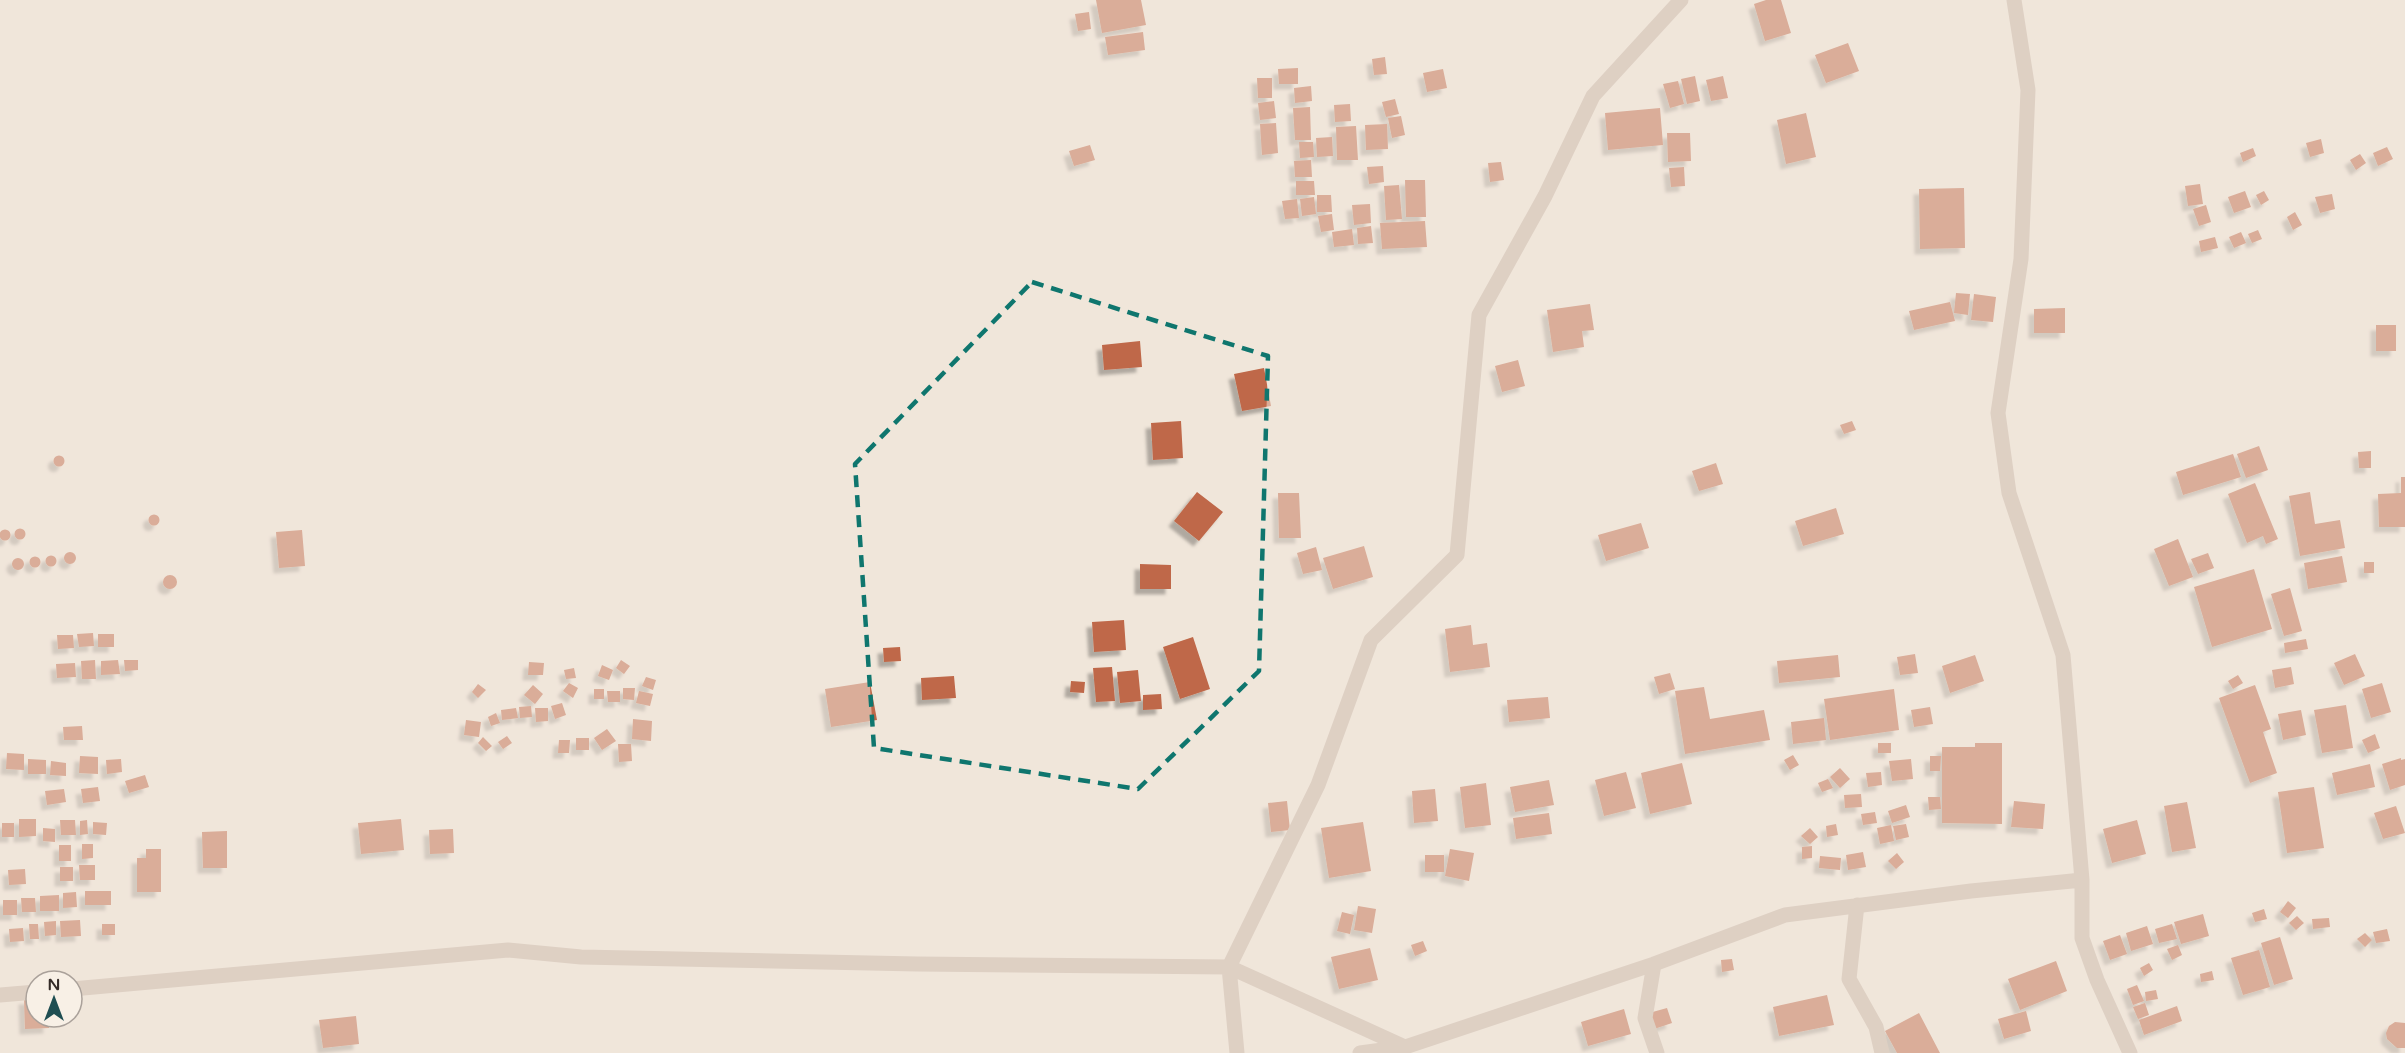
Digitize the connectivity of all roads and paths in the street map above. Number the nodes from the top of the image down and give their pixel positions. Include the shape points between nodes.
1 (1681, 0) edge
2 (2014, 0) edge
3 (2082, 880) junction
4 (1857, 905) junction
5 (1654, 964) junction
6 (1229, 967) junction
7 (84, 988) edge
8 (24, 993) edge
9 (0, 995) edge
10 (1405, 1047) junction
11 (1237, 1053) edge
12 (1360, 1053) edge
13 (1657, 1053) edge
14 (1882, 1053) edge
15 (2130, 1053) edge

1 - 6 street via 1593,96 1545,196 1479,315 1457,555 1371,640 1318,786
2 - 3 street via 2028,90 2021,259 1998,412 2009,493 2063,655
3 - 4 street
3 - 15 street via 2082,938
4 - 5 street via 1785,915
4 - 14 street via 1849,979 1876,1027
5 - 10 street
5 - 13 street via 1646,1018
6 - 7 street via 592,957 508,950
6 - 10 street
6 - 11 street
8 - 9 street
10 - 12 street

